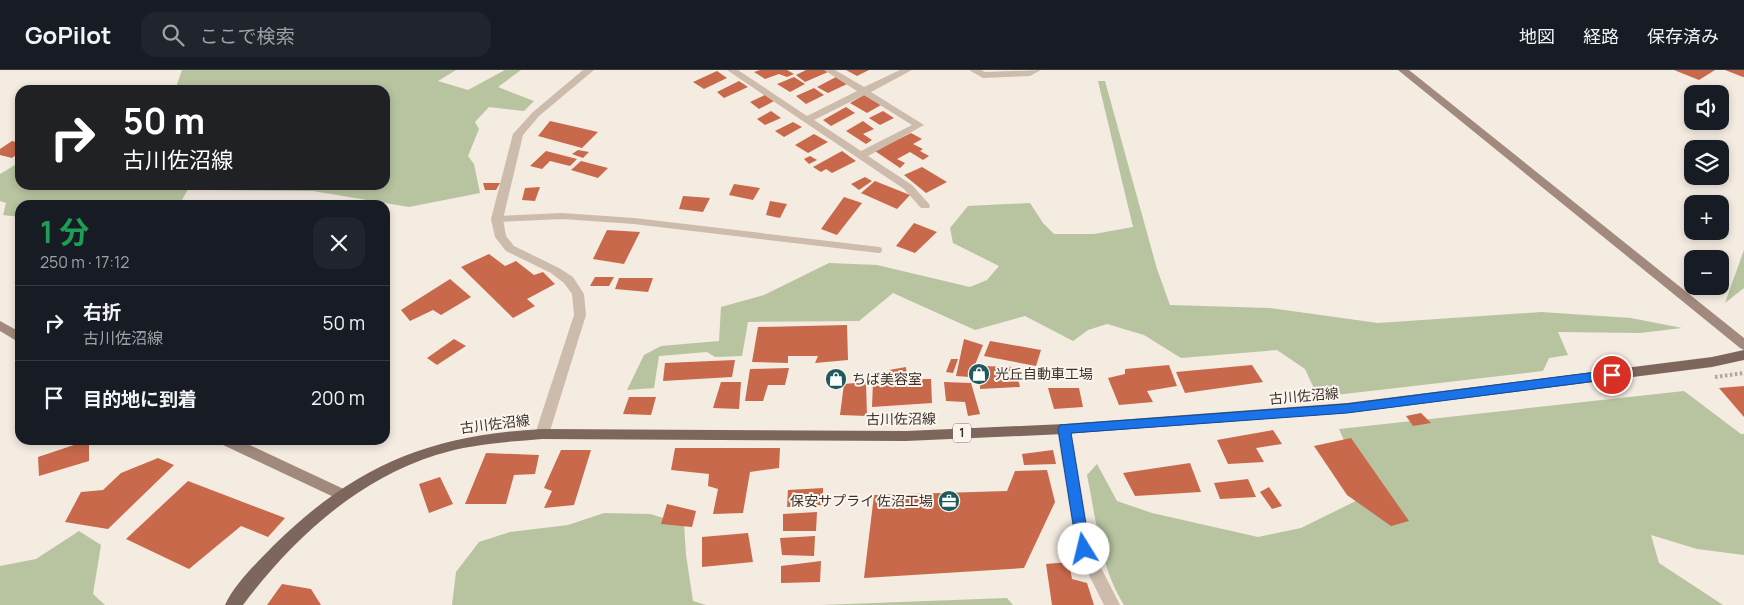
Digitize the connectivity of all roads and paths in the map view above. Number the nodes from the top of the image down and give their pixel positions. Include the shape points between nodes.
1 (589, 70) edge
2 (732, 70) edge
3 (829, 70) edge
4 (907, 70) edge
5 (974, 70) edge
6 (1036, 70) edge
7 (1403, 70) edge
8 (865, 91) junction
9 (808, 119) junction
10 (862, 156) junction
11 (925, 206) dead end
12 (497, 219) junction
13 (879, 250) dead end
14 (0, 325) edge
15 (15, 335) edge
16 (1744, 345) edge
17 (1744, 355) edge
18 (1064, 429) junction
19 (542, 434) junction
20 (237, 445) edge
21 (343, 495) junction
22 (233, 605) edge
23 (1112, 605) edge

1 - 12 street via 536,114 518,134
2 - 9 street
3 - 8 street
4 - 8 street
5 - 6 street via 983,74 1030,73
7 - 16 street
8 - 9 street
8 - 10 street via 919,125
9 - 10 street
10 - 11 street via 908,187
12 - 13 lane via 562,216 634,221
12 - 19 street via 496,232 502,243 513,252 567,277 581,302 580,315
14 - 15 street
17 - 18 main road, 古川佐沼線 / 1 via 1712,362 1347,408
18 - 19 main road, 古川佐沼線 / 1 via 906,436
18 - 23 street via 1084,549
19 - 21 main road, 古川佐沼線 / 1 via 465,443 423,454 384,471
20 - 21 street
21 - 22 main road, 古川佐沼線 / 1 via 310,520 278,551

